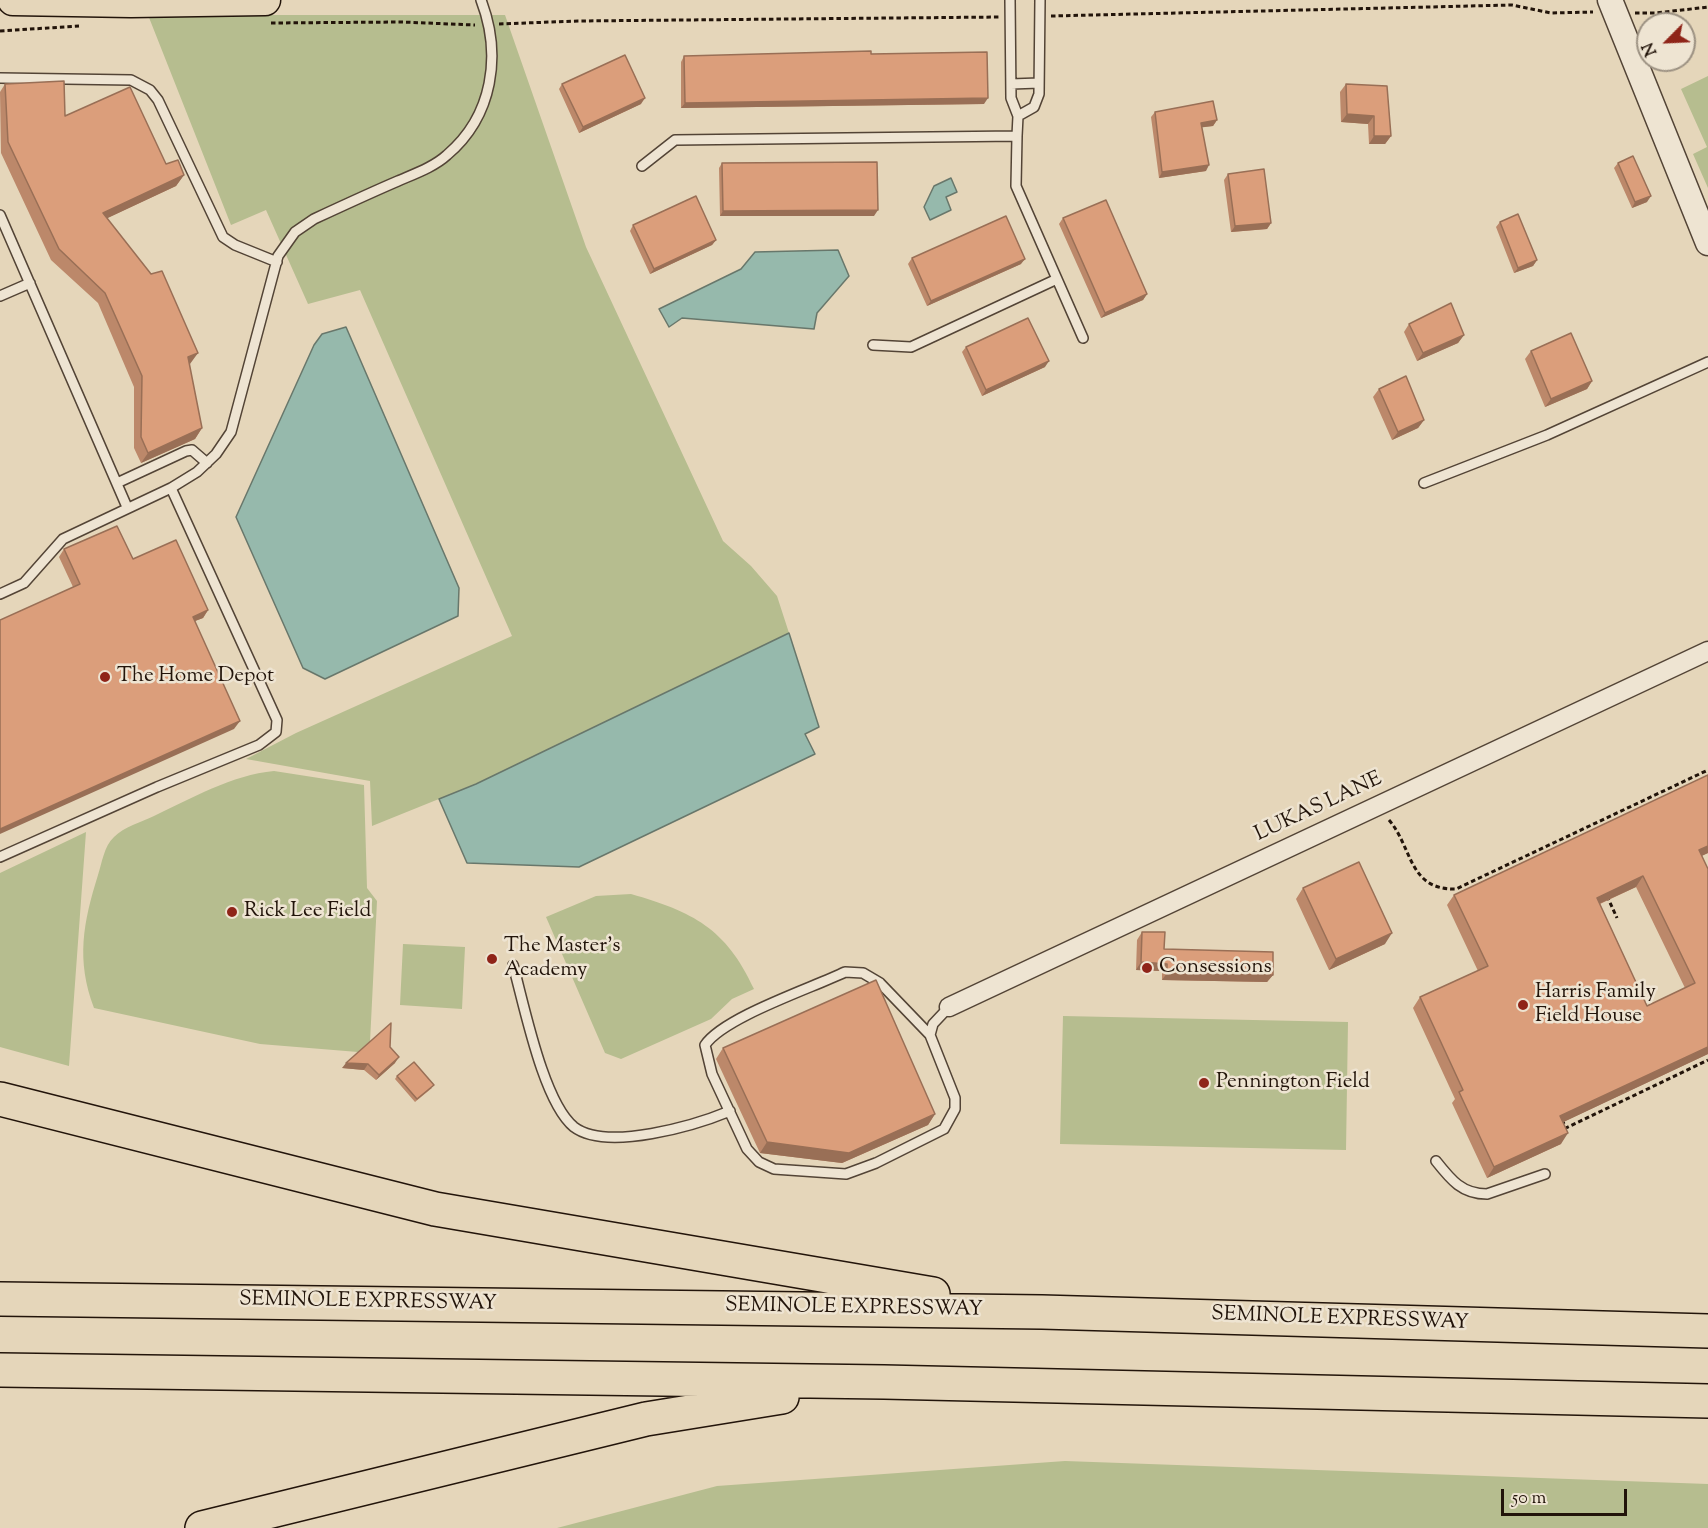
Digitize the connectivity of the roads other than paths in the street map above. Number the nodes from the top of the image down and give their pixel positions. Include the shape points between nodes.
1 (13, 0) edge
2 (265, 0) edge
3 (481, 0) edge
4 (1010, 0) edge
5 (1040, 0) edge
6 (1603, 6) edge
7 (0, 78) edge
8 (1039, 83) junction
9 (1011, 84) junction
10 (1018, 116) junction
11 (1017, 136) junction
12 (642, 166) dead end
13 (0, 215) edge
14 (1708, 243) edge
15 (277, 262) junction
16 (1057, 279) junction
17 (30, 283) junction
18 (0, 296) edge
19 (1083, 338) dead end
20 (873, 345) dead end
21 (1708, 362) edge
22 (207, 463) junction
23 (117, 483) junction
24 (1424, 483) dead end
25 (171, 488) junction
26 (127, 507) junction
27 (0, 594) edge
28 (1708, 651) edge
29 (0, 857) edge
30 (513, 965) dead end
31 (950, 1007) joint
32 (930, 1035) junction
33 (0, 1099) edge
34 (730, 1111) junction
35 (1436, 1161) dead end
36 (1545, 1174) dead end
37 (0, 1299) edge
38 (1041, 1312) junction
39 (1708, 1331) edge
40 (0, 1370) edge
41 (884, 1382) junction
42 (1708, 1401) edge
43 (202, 1528) edge

1 - 2 main road
3 - 15 lane via 490,25 489,91 466,135 446,157 314,219 295,232
4 - 9 lane
5 - 8 lane
6 - 14 street
7 - 15 lane via 111,78 142,84 158,100 223,237
8 - 9 lane
8 - 10 lane via 1034,107
9 - 10 lane
10 - 11 lane
11 - 12 lane via 675,140
11 - 16 lane via 1016,186
13 - 17 lane
15 - 22 lane via 231,432
16 - 19 lane
16 - 20 lane via 911,346
17 - 18 lane
17 - 23 lane
21 - 24 lane via 1547,435
22 - 23 lane via 192,450 186,451
22 - 25 lane
23 - 26 lane
25 - 26 lane
25 - 29 lane via 277,720 276,732 260,745
26 - 27 lane via 63,539 24,583
28 - 31 street, LUKAS LANE
30 - 34 lane via 545,1077 574,1127 592,1134 649,1135 682,1129
31 - 32 lane via 933,1024
32 - 34 lane via 880,983 863,973 845,972 741,1019 708,1042 705,1050 712,1074
32 - 34 lane via 955,1098 951,1120 938,1134 846,1174 765,1166 747,1149
33 - 38 highway via 435,1209
35 - 36 lane via 1457,1186 1477,1194
37 - 38 highway, SEMINOLE EXPRESSWAY
38 - 39 highway, SEMINOLE EXPRESSWAY
40 - 41 highway
41 - 42 highway
41 - 43 highway via 646,1419

